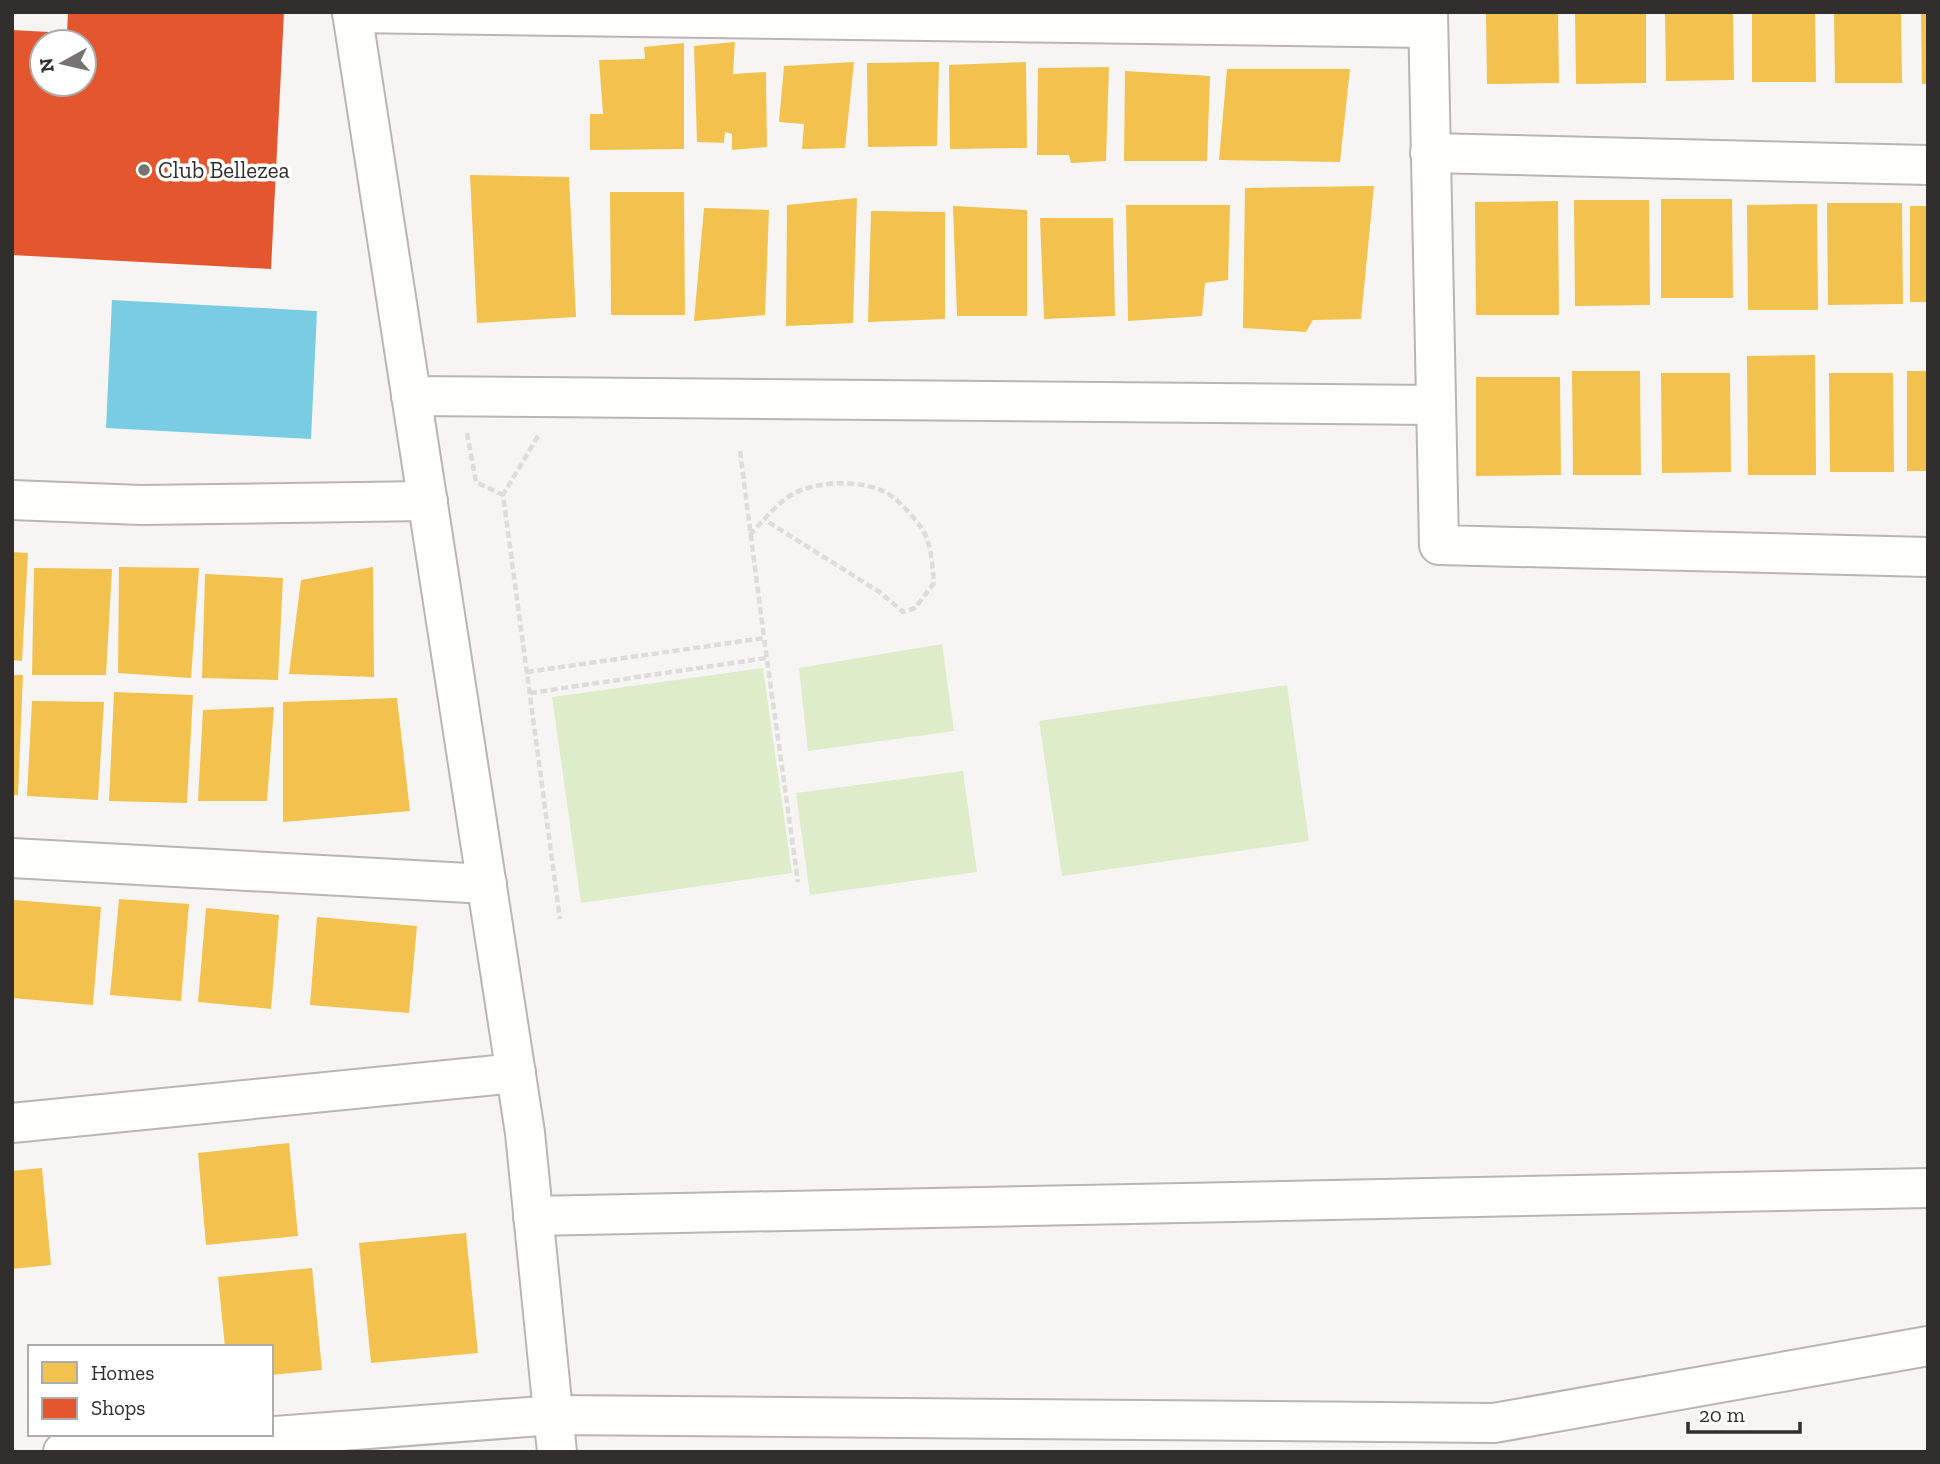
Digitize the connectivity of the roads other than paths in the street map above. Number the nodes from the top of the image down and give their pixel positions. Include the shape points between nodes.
1 (352, 13) edge
2 (1428, 20) edge
3 (1430, 153) junction
4 (1928, 165) edge
5 (411, 396) junction
6 (1436, 405) junction
7 (12, 500) edge
8 (428, 501) junction
9 (1928, 557) edge
10 (12, 858) edge
11 (487, 884) junction
12 (516, 1073) junction
13 (12, 1123) edge
14 (1928, 1188) edge
15 (533, 1216) junction
16 (1928, 1346) edge
17 (555, 1433) edge
18 (63, 1452) edge

1 - 2 street
1 - 5 street
2 - 3 street
3 - 4 street
3 - 6 street
5 - 6 street
5 - 8 street
6 - 9 street via 1439,545
7 - 8 street via 141,505
8 - 11 street
10 - 11 street
11 - 12 street
12 - 13 street
12 - 15 street
14 - 15 street
15 - 17 street
16 - 17 street via 1494,1423
17 - 18 street

